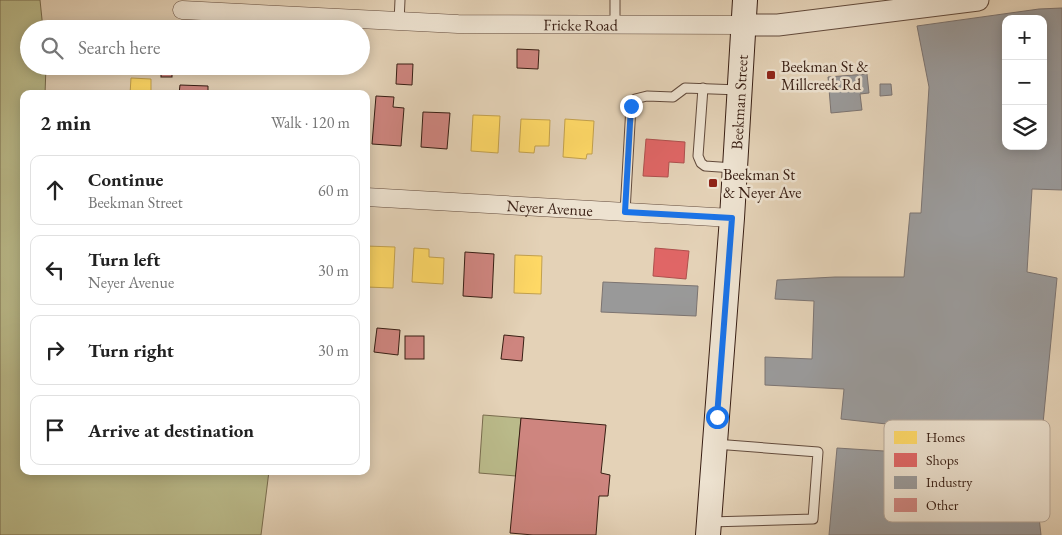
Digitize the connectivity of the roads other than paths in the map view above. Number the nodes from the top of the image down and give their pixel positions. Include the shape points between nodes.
1 (400, 0) edge
2 (615, 0) edge
3 (745, 0) edge
4 (978, 0) edge
5 (182, 10) dead end
6 (362, 20) edge
7 (370, 20) edge
8 (398, 22) junction
9 (615, 24) junction
10 (744, 25) junction
11 (702, 88) junction
12 (740, 90) junction
13 (735, 168) junction
14 (370, 197) edge
15 (625, 212) junction
16 (732, 218) junction
17 (715, 444) junction
18 (708, 528) edge

1 - 8 lane
2 - 9 lane
3 - 10 main road, Beekman Street
4 - 10 street, Fricke Road via 778,25
5 - 6 street, Fricke Road
7 - 8 street, Fricke Road
8 - 9 street, Fricke Road
9 - 10 street, Fricke Road
10 - 12 main road, Beekman Street
11 - 12 lane
11 - 13 lane via 698,156 701,164
11 - 15 lane via 685,88 673,97 647,96 636,99 631,106
12 - 13 main road, Beekman Street
13 - 16 main road, Beekman Street
14 - 15 street, Neyer Avenue
15 - 16 street, Neyer Avenue
16 - 17 main road, Beekman Street
17 - 18 main road, Beekman Street
17 - 18 lane via 818,452 813,519

